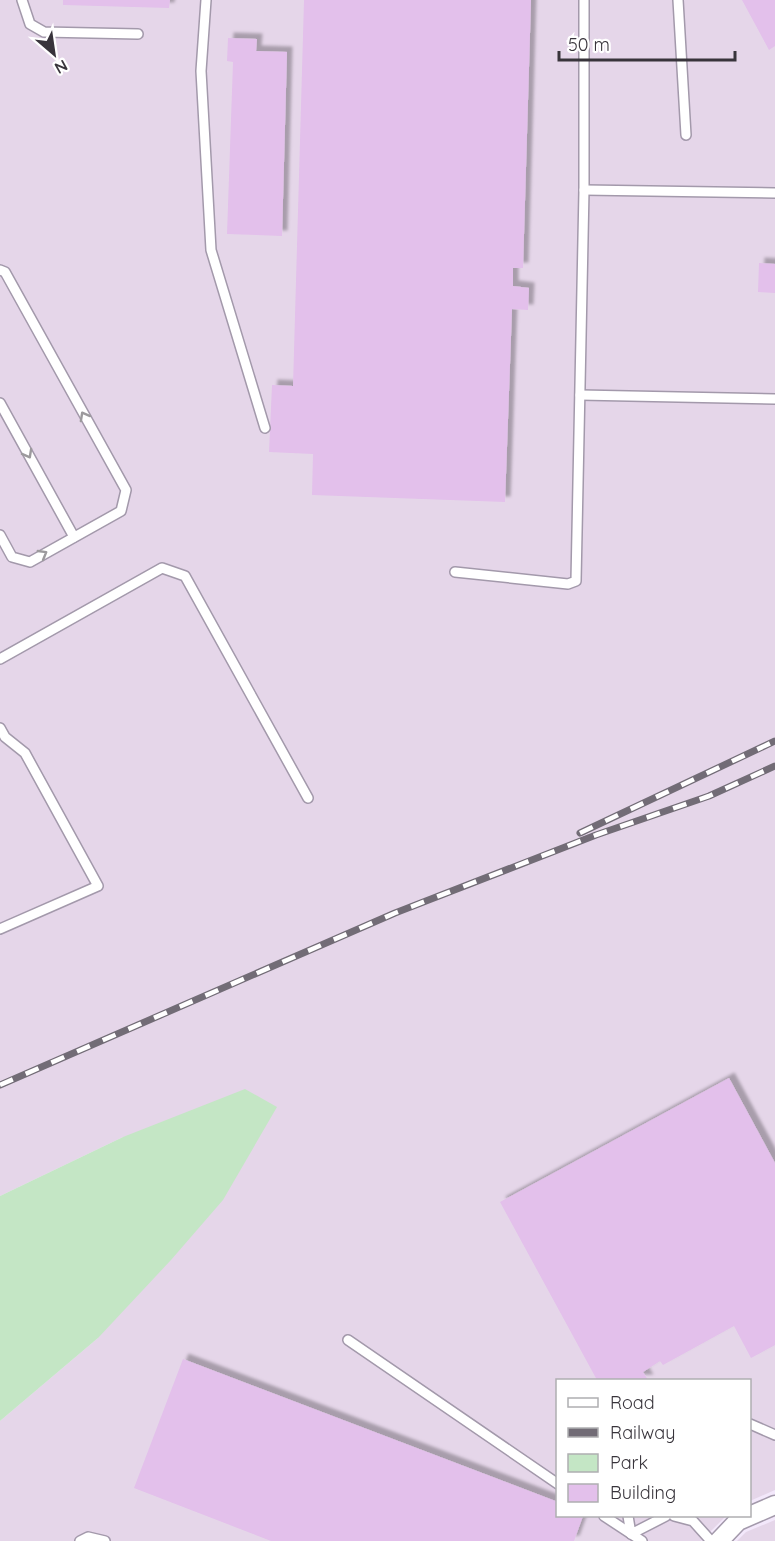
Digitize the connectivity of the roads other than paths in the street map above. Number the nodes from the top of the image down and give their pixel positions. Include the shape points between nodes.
1 (22, 0) edge
2 (206, 0) edge
3 (584, 0) edge
4 (678, 0) edge
5 (138, 34) dead end
6 (686, 135) dead end
7 (584, 190) junction
8 (775, 193) edge
9 (0, 270) edge
10 (580, 395) junction
11 (775, 399) edge
12 (0, 403) edge
13 (266, 428) dead end
14 (0, 535) edge
15 (74, 537) junction
16 (455, 572) dead end
17 (0, 659) edge
18 (0, 728) edge
19 (308, 798) dead end
20 (0, 929) edge
21 (348, 1340) dead end
22 (751, 1424) edge
23 (775, 1435) edge
24 (556, 1483) edge
25 (775, 1505) edge
26 (751, 1515) edge
27 (607, 1517) edge
28 (628, 1517) edge
29 (662, 1517) edge
30 (680, 1517) edge
31 (747, 1517) edge
32 (631, 1534) junction
33 (80, 1541) edge
34 (105, 1541) edge
35 (642, 1541) edge
36 (711, 1541) edge
37 (719, 1541) edge

1 - 5 lane via 30,24 44,32
2 - 13 lane via 201,71 211,250
3 - 7 lane
4 - 6 lane
7 - 8 lane
7 - 10 lane
15 -> 9 lane via 121,511 126,490 5,272
10 - 11 lane
10 - 16 lane via 576,581 568,584
12 -> 15 lane
14 -> 15 lane via 12,557 30,562
17 - 19 lane via 162,568 185,576
18 - 20 lane via 25,753 98,886
21 - 24 lane
22 - 23 lane
25 - 26 street
27 - 32 lane
28 - 32 lane
29 - 32 lane
30 - 36 lane via 693,1521
31 - 37 street
32 - 35 lane
33 - 34 lane via 88,1537

